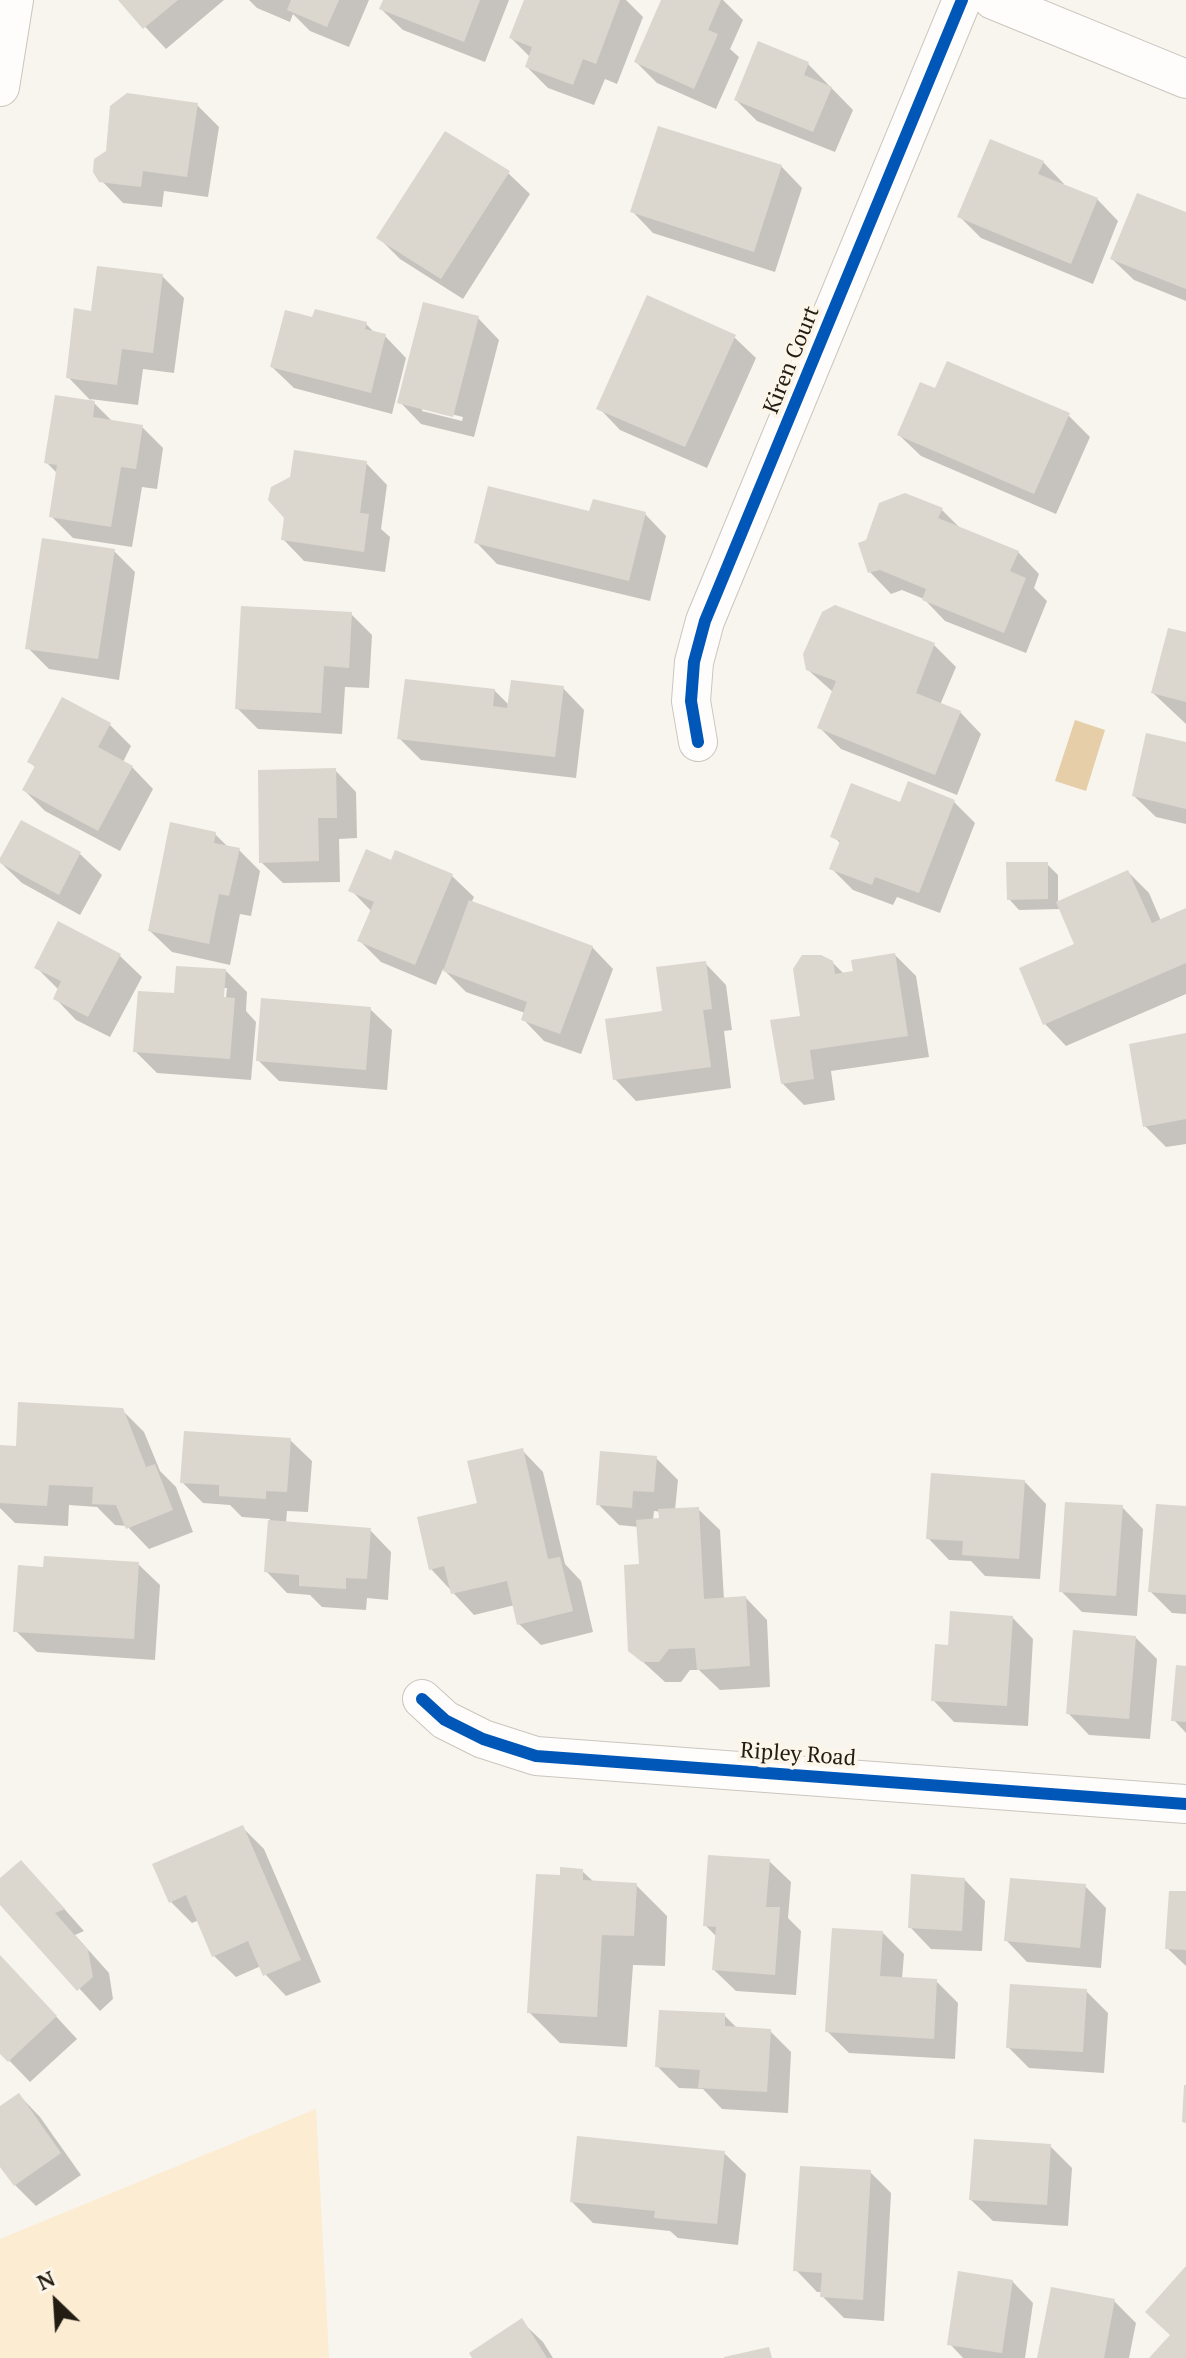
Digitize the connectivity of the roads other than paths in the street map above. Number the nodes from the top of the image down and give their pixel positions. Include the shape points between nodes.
1 (14, 0) edge
2 (962, 0) edge
3 (993, 0) edge
4 (1186, 79) edge
5 (0, 87) edge
6 (698, 742) dead end
7 (422, 1699) dead end
8 (1186, 1804) edge

1 - 5 street
2 - 6 street, Kiren Court via 705,621 691,701
3 - 4 street
7 - 8 street, Ripley Road via 445,1720 536,1756

